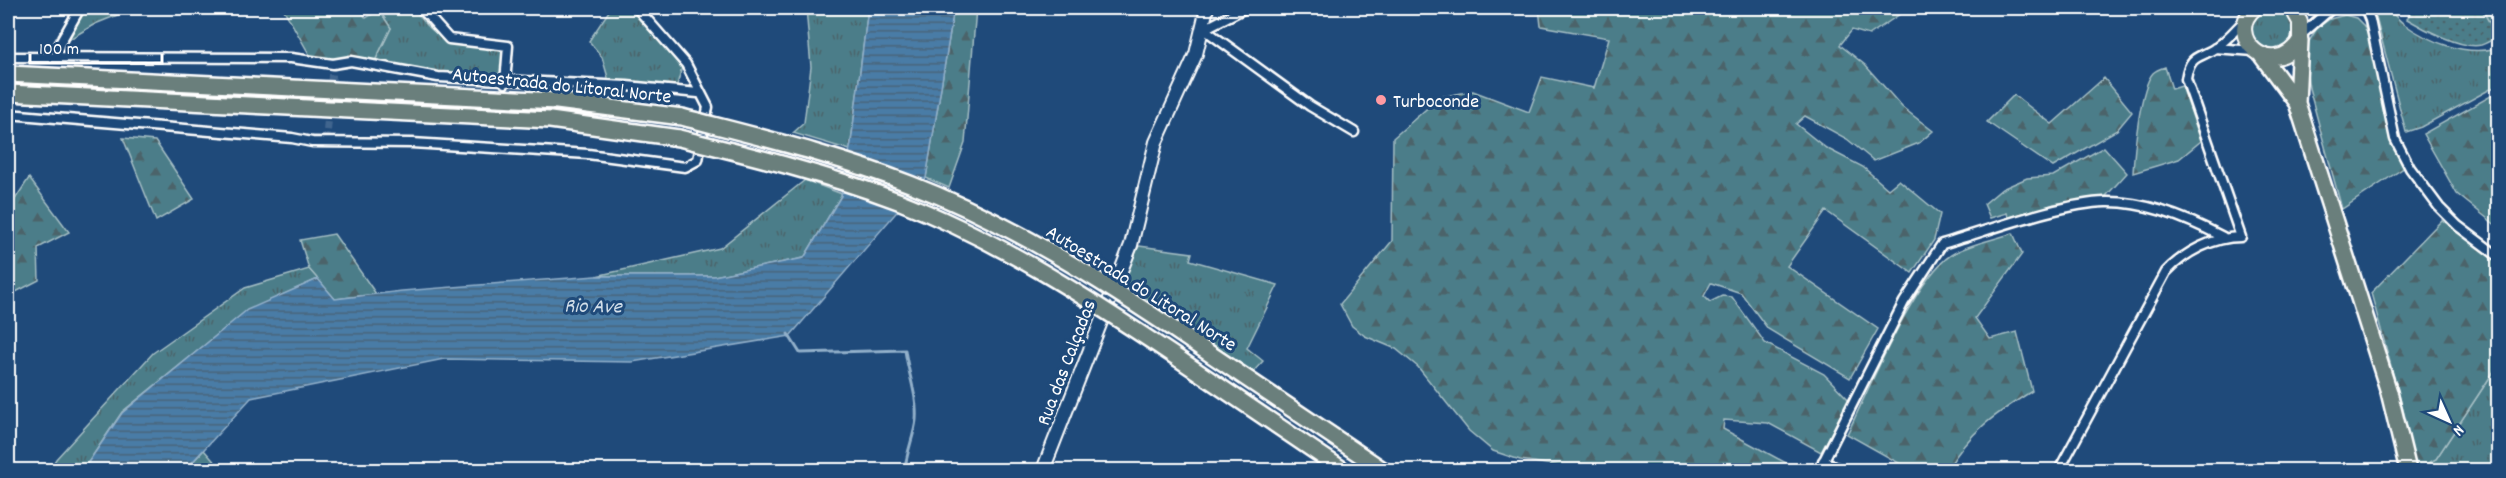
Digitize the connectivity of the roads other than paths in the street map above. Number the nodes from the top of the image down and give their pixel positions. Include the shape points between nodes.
1 (80, 8) edge
2 (421, 8) edge
3 (637, 8) edge
4 (1207, 8) edge
5 (1245, 8) edge
6 (2292, 8) edge
7 (2299, 8) edge
8 (2305, 8) edge
9 (2332, 8) edge
10 (2365, 8) edge
11 (2251, 11) edge
12 (1204, 29) junction
13 (2300, 38) junction
14 (2215, 48) junction
15 (2258, 53) junction
16 (57, 56) junction
17 (8, 57) edge
18 (8, 74) edge
19 (506, 83) junction
20 (8, 93) edge
21 (699, 93) junction
22 (2297, 103) junction
23 (8, 114) edge
24 (1354, 132) dead end
25 (2223, 237) junction
26 (2499, 256) edge
27 (1824, 461) junction
28 (1043, 471) edge
29 (1344, 471) edge
30 (1383, 471) edge
31 (1819, 471) edge
32 (1841, 471) edge
33 (2059, 471) edge
34 (2408, 471) edge

1 - 16 street
2 - 19 street via 449,39 508,46
3 - 21 street via 686,64
4 - 12 main road, Rua das Calçadas
5 - 12 street
6 - 7 street
6 - 13 main road via 2300,22
8 - 9 street
9 - 13 street
10 - 26 street via 2395,139 2410,168 2458,226
11 - 14 street
11 - 15 main road via 2245,36
12 - 24 street via 1310,106
12 - 28 main road, Rua das Calçadas via 1156,142 1131,245
13 - 15 main road via 2293,50 2279,57
13 - 22 highway
14 - 15 street
14 - 25 street via 2196,57 2188,67 2186,79 2241,237
15 - 22 highway
16 - 17 street
16 - 19 street via 291,58 333,64 351,61 417,74
18 - 30 highway, Autoestrada do Litoral Norte, bridge via 557,101 682,117 812,150 911,184 1003,226 1091,274
19 - 21 street via 627,86
20 - 29 highway, Autoestrada do Litoral Norte, bridge via 550,120 679,138 801,167 899,202 993,244 1077,291
21 - 23 street via 708,107 698,159 684,167 588,154 412,143 312,142
22 - 34 highway via 2389,392
25 - 27 street via 2196,223 2133,204 2105,202 1942,244 1904,302
25 - 33 street via 2178,259 2166,272
27 - 31 street
27 - 32 street

